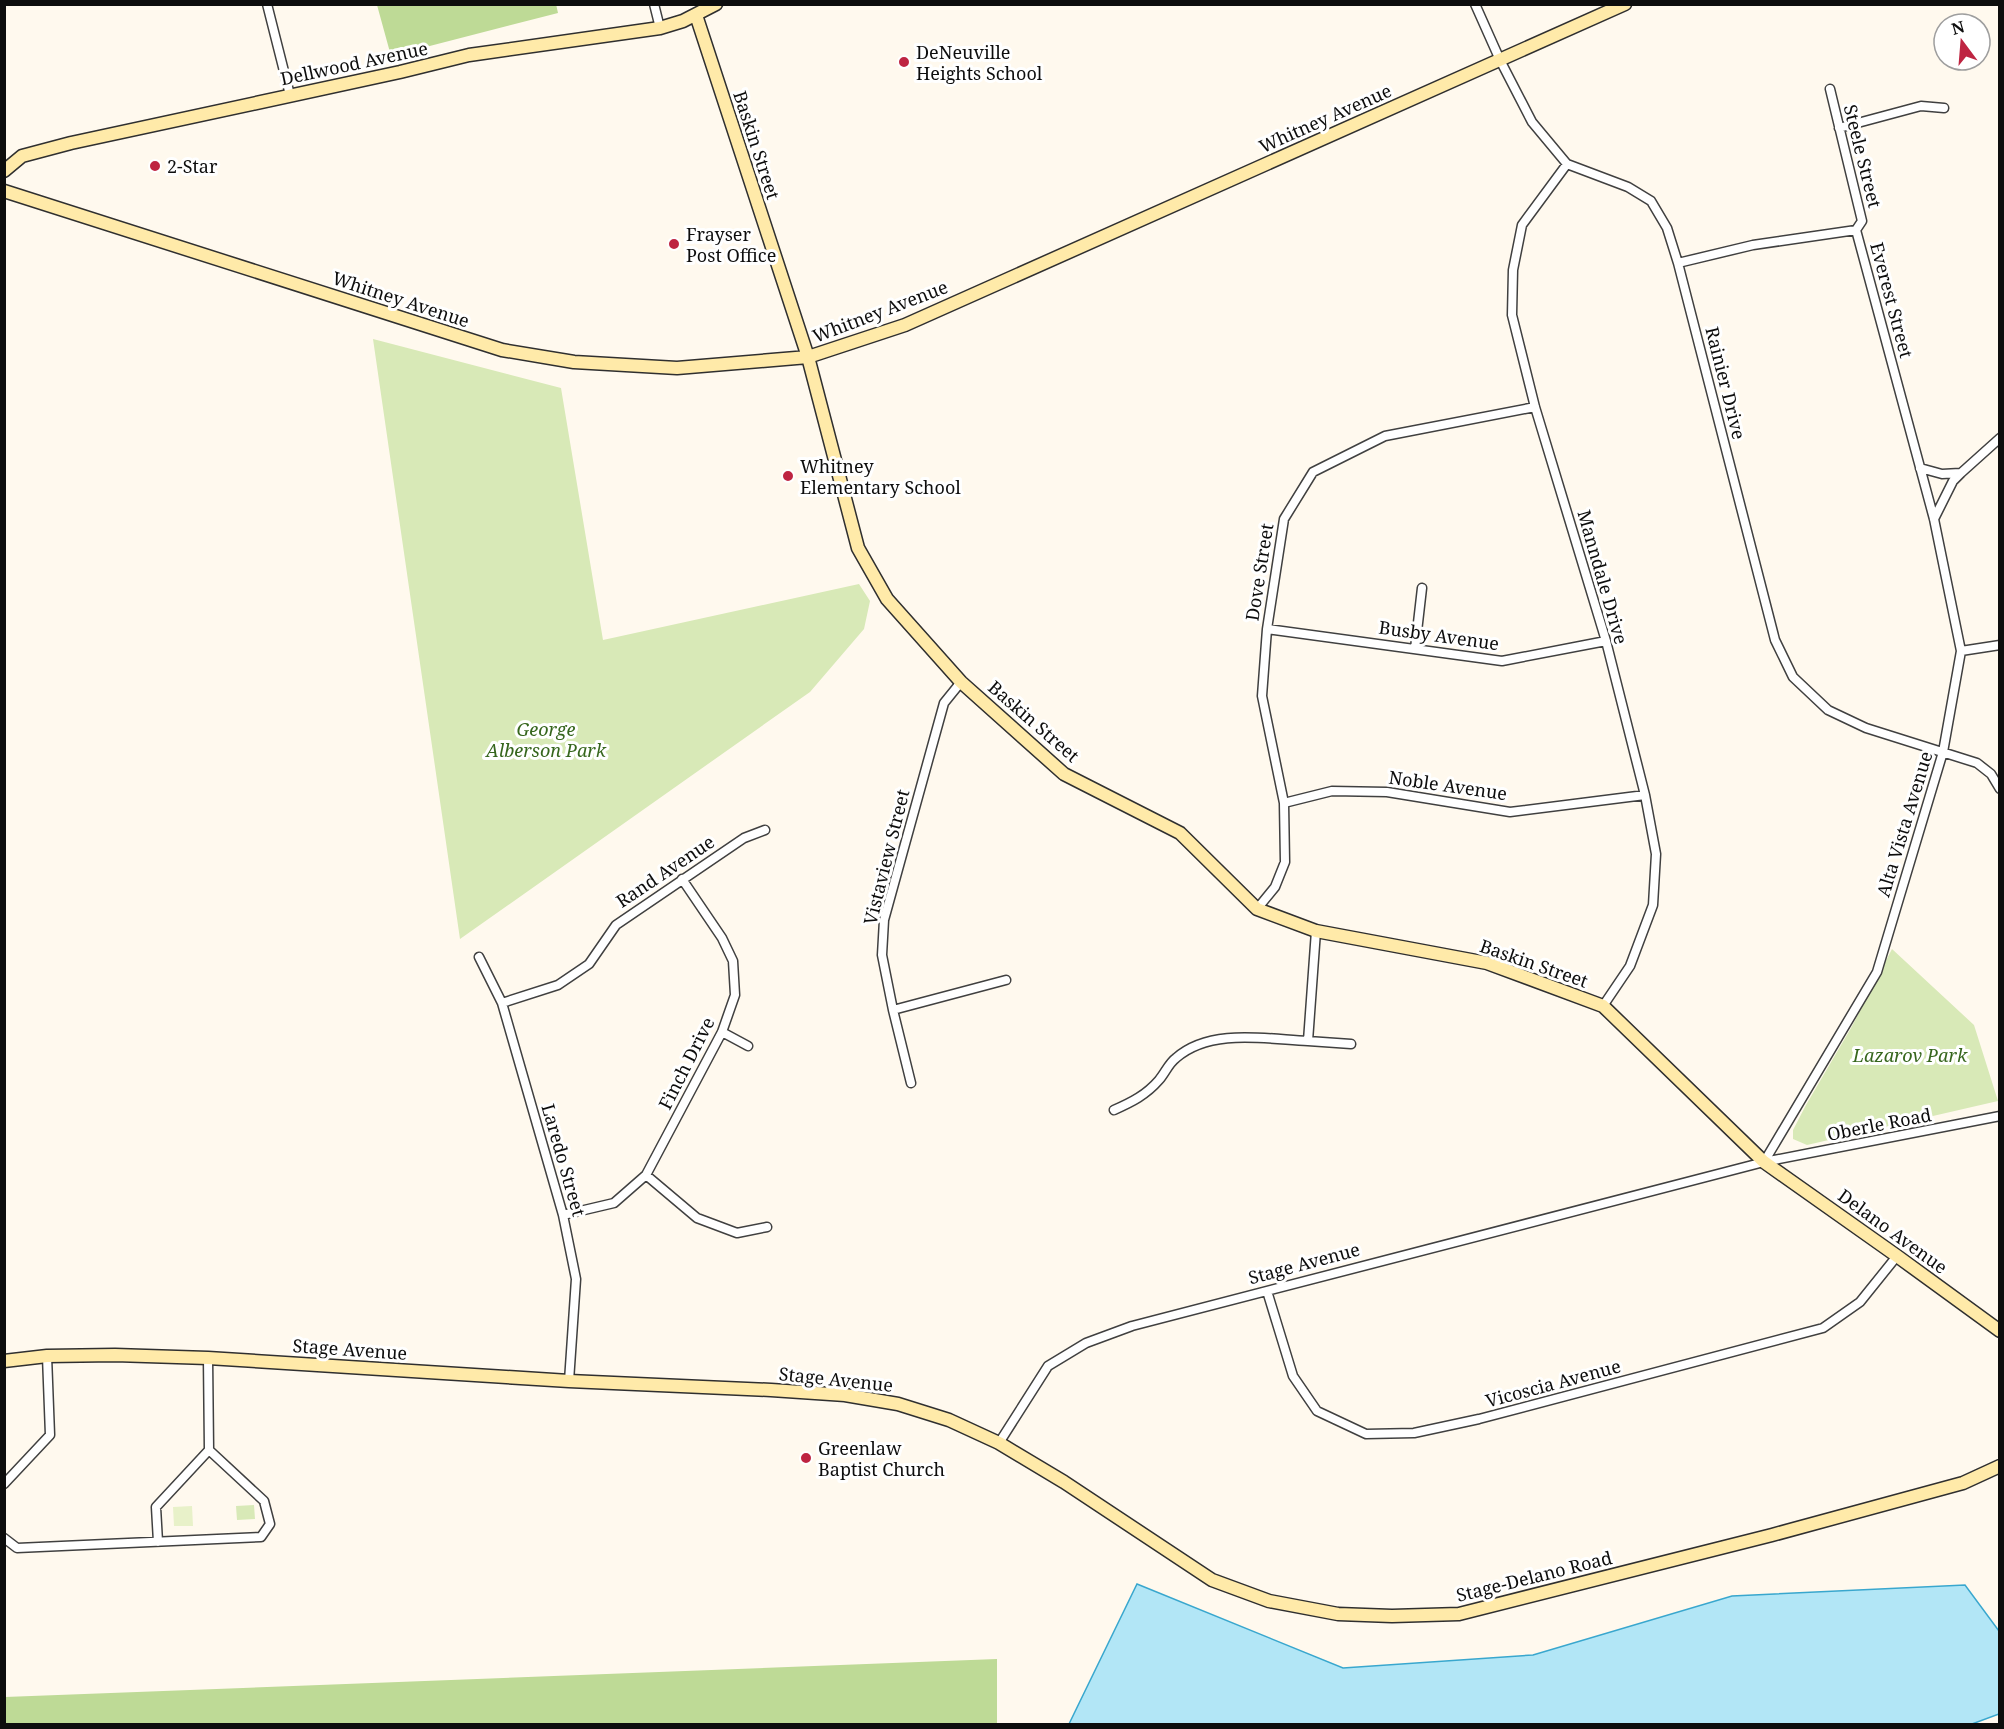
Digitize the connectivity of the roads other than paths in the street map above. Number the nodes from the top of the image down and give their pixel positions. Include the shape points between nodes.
1 (267, 4) edge
2 (654, 4) edge
3 (716, 4) edge
4 (1475, 4) edge
5 (1625, 4) edge
6 (696, 15) junction
7 (660, 28) junction
8 (1500, 60) junction
9 (1830, 89) dead end
10 (290, 95) junction
11 (1944, 108) dead end
12 (1839, 128) junction
13 (1568, 164) junction
14 (4, 171) edge
15 (4, 191) edge
16 (1856, 230) junction
17 (1678, 263) junction
18 (808, 357) junction
19 (1535, 407) junction
20 (2000, 438) edge
21 (1920, 468) junction
22 (1961, 473) junction
23 (1934, 519) junction
24 (1422, 588) dead end
25 (1267, 629) junction
26 (1606, 641) junction
27 (2000, 645) edge
28 (1415, 649) junction
29 (1961, 651) junction
30 (961, 682) junction
31 (1943, 752) junction
32 (2000, 789) edge
33 (1645, 795) junction
34 (1284, 803) junction
35 (765, 830) dead end
36 (682, 879) junction
37 (1257, 909) junction
38 (1316, 931) junction
39 (479, 957) dead end
40 (1006, 980) dead end
41 (502, 1003) junction
42 (1603, 1006) junction
43 (893, 1010) junction
44 (722, 1032) junction
45 (1308, 1041) junction
46 (1351, 1044) dead end
47 (748, 1046) dead end
48 (911, 1083) dead end
49 (1114, 1110) dead end
50 (2000, 1116) edge
51 (1764, 1162) junction
52 (646, 1175) junction
53 (563, 1215) junction
54 (767, 1227) dead end
55 (1898, 1256) junction
56 (1266, 1292) junction
57 (2000, 1331) edge
58 (47, 1356) junction
59 (208, 1358) junction
60 (4, 1361) edge
61 (569, 1381) junction
62 (999, 1443) junction
63 (209, 1450) junction
64 (2000, 1466) edge
65 (4, 1484) edge
66 (4, 1538) edge
67 (158, 1542) junction

1 - 10 street
2 - 7 street
3 - 6 main road, Dellwood Avenue
4 - 8 street, Rainier Drive
5 - 8 main road, Whitney Avenue
6 - 7 main road, Dellwood Avenue
6 - 18 main road, Baskin Street
7 - 10 main road, Dellwood Avenue via 469,55
8 - 13 street, Rainier Drive via 1532,122
8 - 18 main road, Whitney Avenue via 905,326
9 - 12 street, Steele Street
10 - 14 main road, Dellwood Avenue via 22,156
11 - 12 street via 1921,106
12 - 16 street, Steele Street via 1862,221
13 - 17 street, Rainier Drive via 1628,187 1651,201 1667,228
13 - 19 street, Manndale Drive via 1522,225 1513,270 1512,315
15 - 18 main road, Whitney Avenue via 502,350 574,362 677,368
16 - 17 street, Everest Street via 1753,245
16 - 21 street, Everest Street
17 - 31 street, Rainier Drive via 1775,640 1794,677 1828,710 1866,728
18 - 30 main road, Baskin Street via 858,548 887,599
19 - 25 street, Dove Street via 1385,436 1312,472 1284,519
19 - 26 street, Manndale Drive
20 - 22 street
21 - 22 street via 1942,474
21 - 23 street, Everest Street
22 - 23 street
23 - 29 street, Alta Vista Avenue
24 - 28 street
25 - 28 street, Busby Avenue
25 - 34 street, Dove Street via 1262,696
26 - 28 street, Busby Avenue via 1502,661
26 - 33 street, Manndale Drive
27 - 29 street
29 - 31 street, Alta Vista Avenue
30 - 37 main road, Baskin Street via 1064,774 1180,833
30 - 43 street, Vistaview Street via 944,703 884,920 882,955
31 - 32 street, Rainier Drive via 1977,763 1991,774
31 - 51 street, Alta Vista Avenue via 1877,972
33 - 34 street, Noble Avenue via 1510,812 1387,792 1332,791
33 - 42 street, Manndale Drive via 1656,854 1653,905 1630,966
34 - 37 street, Dove Street via 1285,862 1275,887
35 - 36 street, Rand Avenue via 744,838
36 - 41 street, Rand Avenue via 616,925 589,964 558,985
36 - 44 street, Finch Drive via 733,961 735,995
37 - 38 main road, Baskin Street
38 - 42 main road, Baskin Street via 1487,963
38 - 45 street
39 - 41 street, Laredo Street
40 - 43 street
41 - 53 street, Laredo Street
42 - 51 main road, Baskin Street
43 - 48 street, Vistaview Street
44 - 47 street
44 - 52 street, Finch Drive
45 - 46 street
45 - 49 street via 1224,1038 1196,1044 1174,1058 1141,1098
50 - 51 street, Oberle Road
51 - 55 main road, Delano Avenue
51 - 56 street, Stage Avenue
52 - 53 street, Finch Drive via 614,1203
52 - 54 street via 697,1218 737,1233
53 - 61 street, Laredo Street via 576,1279
55 - 56 street, Vicoscia Avenue via 1860,1302 1823,1328 1414,1433 1366,1434 1317,1411 1293,1376
55 - 57 main road, Delano Avenue
56 - 62 street, Stage Avenue via 1132,1326 1086,1343 1048,1366
58 - 59 main road, Stage Avenue
58 - 60 main road, Stage Avenue
58 - 65 street via 50,1436
59 - 61 main road, Stage Avenue
59 - 63 street
61 - 62 main road, Stage Avenue via 844,1395 898,1404 950,1420
62 - 64 main road, Stage-Delano Road via 1212,1580 1269,1601 1338,1614 1392,1616 1459,1614 1515,1601 1963,1483
63 - 67 street via 156,1507
63 - 67 street via 264,1501 270,1524 261,1537
66 - 67 street via 17,1548

